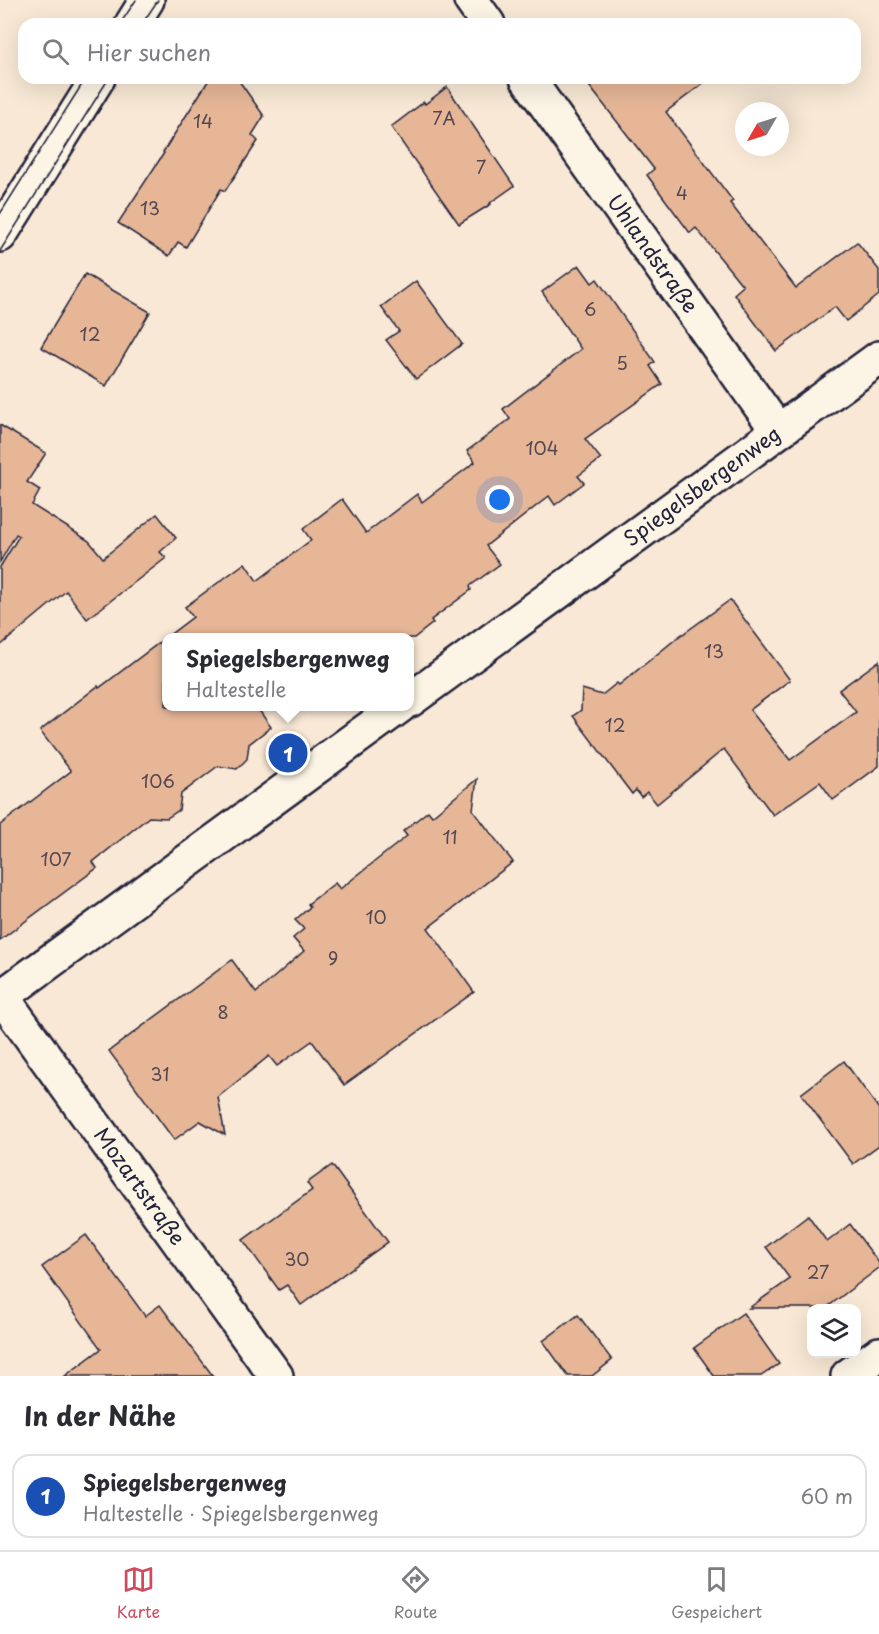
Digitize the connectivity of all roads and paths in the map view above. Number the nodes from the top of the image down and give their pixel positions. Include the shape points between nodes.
1 (147, 0) edge
2 (471, 0) edge
3 (136, 18) edge
4 (484, 18) edge
5 (94, 84) edge
6 (531, 84) edge
7 (0, 235) edge
8 (879, 358) edge
9 (778, 431) junction
10 (414, 697) edge
11 (393, 711) edge
12 (1, 998) edge
13 (879, 1354) edge
14 (276, 1376) edge
15 (848, 1376) edge

1 - 3 street
2 - 4 street
5 - 7 street
6 - 9 street, Uhlandstraße
8 - 9 street, Spiegelsbergenweg
9 - 10 street, Spiegelsbergenweg
11 - 12 street
12 - 14 street, Mozartstraße
13 - 15 street

